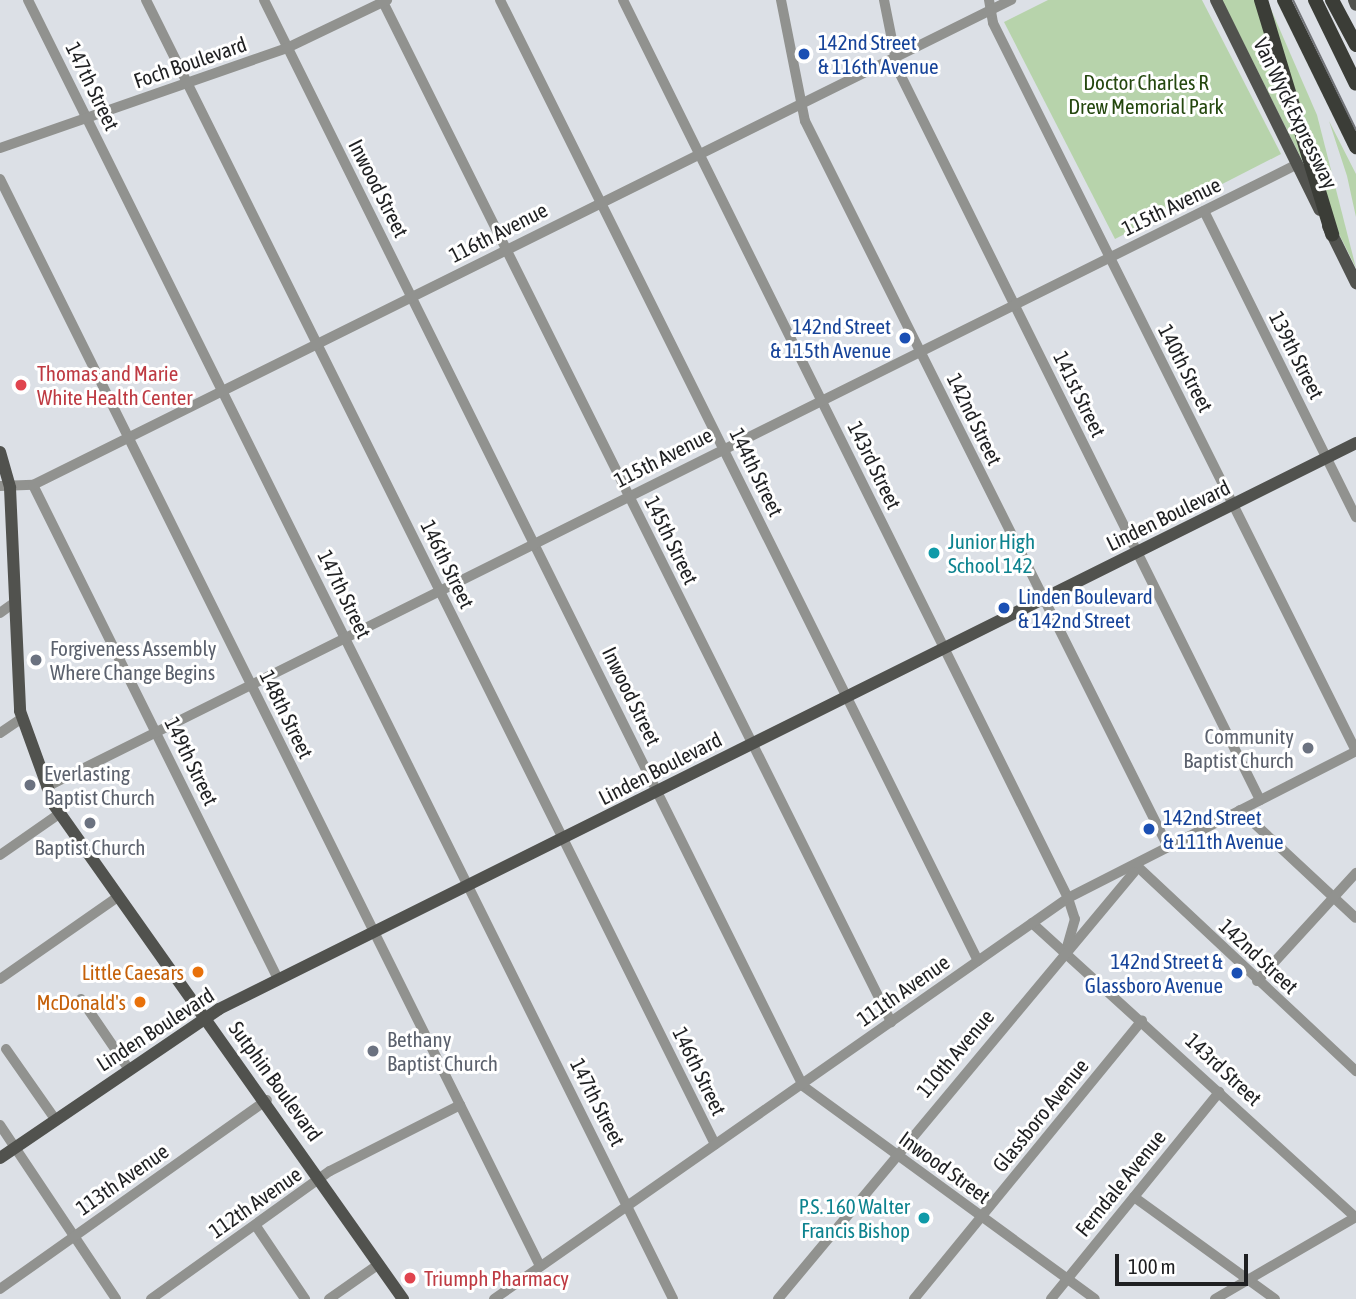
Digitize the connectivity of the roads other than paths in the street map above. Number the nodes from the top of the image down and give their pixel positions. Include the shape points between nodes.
1 (28, 0) edge
2 (146, 0) edge
3 (264, 0) edge
4 (500, 0) edge
5 (625, 0) edge
6 (781, 0) edge
7 (884, 0) edge
8 (1011, 0) edge
9 (1216, 0) edge
10 (1261, 0) edge
11 (1283, 0) edge
12 (1315, 0) edge
13 (1332, 0) edge
14 (1354, 0) edge
15 (384, 1) edge
16 (990, 5) edge
17 (1356, 5) edge
18 (1356, 45) edge
19 (287, 48) junction
20 (896, 56) junction
21 (188, 84) junction
22 (1356, 84) edge
23 (802, 101) junction
24 (87, 118) junction
25 (1356, 147) edge
26 (0, 148) edge
27 (699, 153) junction
28 (1297, 164) junction
29 (0, 179) edge
30 (599, 203) junction
31 (1204, 211) junction
32 (1332, 234) junction
33 (506, 249) junction
34 (1109, 258) junction
35 (1356, 282) edge
36 (412, 296) junction
37 (1015, 305) junction
38 (317, 344) junction
39 (920, 352) junction
40 (222, 390) junction
41 (822, 400) junction
42 (128, 438) junction
43 (1356, 443) edge
44 (724, 448) junction
45 (0, 452) edge
46 (1327, 458) junction
47 (33, 485) junction
48 (5, 487) edge
49 (629, 496) junction
50 (1232, 505) junction
51 (1356, 517) edge
52 (534, 544) junction
53 (1138, 552) junction
54 (440, 591) junction
55 (1043, 599) junction
56 (5, 609) edge
57 (345, 638) junction
58 (945, 648) junction
59 (251, 685) junction
60 (846, 697) junction
61 (22, 718) junction
62 (156, 732) junction
63 (0, 733) edge
64 (752, 744) junction
65 (1356, 751) edge
66 (46, 787) junction
67 (657, 791) junction
68 (1260, 800) junction
69 (1240, 810) junction
70 (59, 814) junction
71 (563, 838) junction
72 (1167, 845) junction
73 (0, 855) edge
74 (1138, 867) junction
75 (1356, 873) edge
76 (468, 885) junction
77 (119, 896) junction
78 (1332, 896) junction
79 (1068, 898) junction
80 (1356, 918) edge
81 (1032, 923) junction
82 (374, 932) junction
83 (1066, 950) junction
84 (978, 961) junction
85 (0, 979) edge
86 (278, 979) junction
87 (1256, 981) junction
88 (81, 999) dead end
89 (206, 1016) junction
90 (1142, 1020) junction
91 (891, 1022) junction
92 (6, 1049) dead end
93 (128, 1068) junction
94 (1356, 1071) edge
95 (803, 1086) junction
96 (1219, 1092) junction
97 (267, 1100) junction
98 (460, 1105) junction
99 (55, 1119) junction
100 (0, 1125) edge
101 (715, 1144) junction
102 (15, 1147) junction
103 (896, 1155) junction
104 (0, 1157) edge
105 (321, 1178) junction
106 (1134, 1197) junction
107 (628, 1205) junction
108 (981, 1216) junction
109 (1355, 1217) edge
110 (256, 1226) junction
111 (76, 1236) junction
112 (379, 1264) junction
113 (540, 1266) junction
114 (1067, 1279) junction
115 (1248, 1279) junction
116 (0, 1289) edge
117 (116, 1299) edge
118 (151, 1299) edge
119 (306, 1299) edge
120 (329, 1299) edge
121 (403, 1299) edge
122 (494, 1299) edge
123 (673, 1299) edge
124 (778, 1299) edge
125 (914, 1299) edge
126 (1051, 1299) edge
127 (1095, 1299) edge
128 (1216, 1299) edge
129 (1275, 1299) edge

1 - 24 street, 147th Street
2 - 21 street, 146th Street
3 - 19 street, Inwood Street
4 - 30 street, 144th Street
5 - 27 street, 143rd Street
6 - 23 street, 142nd Street
7 - 20 street, 141st Street
8 - 16 street, 116th Avenue
9 - 28 main road, Van Wyck Expressway
10 - 32 highway
11 - 25 highway, Van Wyck Expressway
12 - 22 highway
13 - 18 highway
14 - 17 main road
15 - 19 street, Foch Boulevard
15 - 33 street, 145th Street
16 - 20 street, 116th Avenue
16 - 34 street, 140th Street
19 - 21 street, Foch Boulevard
19 - 36 street, Inwood Street
20 - 23 street, 116th Avenue
20 - 37 street, 141st Street
21 - 24 street, Foch Boulevard
21 - 38 street, 146th Street
23 - 27 street, 116th Avenue
23 - 39 street, 142nd Street via 805,121
24 - 26 street, Foch Boulevard
24 - 40 street, 147th Street
27 - 30 street, 116th Avenue
27 - 41 street, 143rd Street
28 - 31 street, 115th Avenue
28 - 32 main road, Van Wyck Expressway
29 - 42 street, 148th Street
30 - 33 street, 116th Avenue
30 - 44 street, 144th Street
31 - 34 street, 115th Avenue
31 - 46 street, 139th Street
32 - 35 main road, Van Wyck Expressway
33 - 36 street, 116th Avenue
33 - 49 street, 145th Street
34 - 37 street, 115th Avenue
34 - 50 street, 140th Street
36 - 38 street, 116th Avenue
36 - 52 street, Inwood Street
37 - 39 street, 115th Avenue
37 - 53 street, 141st Street
38 - 40 street, 116th Avenue
38 - 54 street, 146th Street
39 - 41 street, 115th Avenue
39 - 55 street, 142nd Street
40 - 42 street, 116th Avenue
40 - 57 street, 147th Street
41 - 44 street, 115th Avenue
41 - 58 street, 143rd Street
42 - 47 street, 116th Avenue
42 - 59 street, 148th Street
43 - 46 main road, Linden Boulevard
44 - 49 street, 115th Avenue
44 - 60 street, 144th Street
45 - 48 main road, Sutphin Boulevard
46 - 50 main road, Linden Boulevard
46 - 51 street, 139th Street
47 - 48 street, 116th Avenue
47 - 62 street, 149th Street
48 - 56 main road, Sutphin Boulevard
49 - 52 street, 115th Avenue
49 - 64 street, 145th Street
50 - 53 main road, Linden Boulevard
50 - 65 street, 140th Street
52 - 54 street, 115th Avenue
52 - 67 street, Inwood Street
53 - 55 main road, Linden Boulevard
53 - 68 street, 141st Street
54 - 57 street, 115th Avenue
54 - 71 street, 146th Street
55 - 58 main road, Linden Boulevard
55 - 72 street, 142nd Street
56 - 61 main road, Sutphin Boulevard
57 - 59 street, 115th Avenue
57 - 76 street, 147th Street
58 - 60 main road, Linden Boulevard
58 - 79 street, 143rd Street
59 - 62 street, 115th Avenue
59 - 82 street, 148th Street
60 - 64 main road, Linden Boulevard
60 - 84 street, 144th Street
61 - 63 street
61 - 66 main road, Sutphin Boulevard
62 - 66 street, 115th Avenue
62 - 86 street, 149th Street
64 - 67 main road, Linden Boulevard
64 - 91 street, 145th Street
65 - 68 street, 111th Avenue
66 - 70 main road, Sutphin Boulevard
67 - 71 main road, Linden Boulevard
67 - 95 street, Inwood Street
68 - 69 street, 111th Avenue
69 - 72 street, 111th Avenue
69 - 78 street
70 - 73 street
70 - 77 main road, Sutphin Boulevard
71 - 76 main road, Linden Boulevard
71 - 101 street, 146th Street
72 - 74 street, 111th Avenue
74 - 79 street, 111th Avenue
74 - 83 street, 110th Avenue
74 - 87 street, 142nd Street
75 - 78 street
76 - 82 main road, Linden Boulevard
76 - 107 street, 147th Street
77 - 85 street
77 - 89 main road, Sutphin Boulevard
78 - 80 street
78 - 87 street
79 - 81 street, 111th Avenue
79 - 83 street, 143rd Street via 1075,919
81 - 83 street, 143rd Street
81 - 84 street, 111th Avenue
82 - 86 main road, Linden Boulevard
82 - 98 street, 148th Street
83 - 90 street, 143rd Street
83 - 103 street, 110th Avenue
84 - 91 street, 111th Avenue
86 - 89 main road, Linden Boulevard
87 - 94 street, 142nd Street
88 - 93 street
89 - 93 main road, Linden Boulevard
89 - 97 main road, Sutphin Boulevard
90 - 96 street, 143rd Street
90 - 108 street, Glassboro Avenue
91 - 95 street, 111th Avenue
92 - 99 street
93 - 99 main road, Linden Boulevard
95 - 101 street, 111th Avenue
95 - 103 street, Inwood Street
96 - 106 street, Ferndale Avenue
96 - 109 street, 143rd Street
97 - 105 main road, Sutphin Boulevard
97 - 111 street, 113th Avenue
98 - 105 street, 112th Avenue
98 - 113 street, 148th Street
99 - 102 main road, Linden Boulevard
100 - 102 street
101 - 107 street, 111th Avenue
102 - 104 main road, Linden Boulevard
102 - 111 street
103 - 108 street, Inwood Street
103 - 124 street, 110th Avenue
105 - 110 street, 112th Avenue
105 - 112 main road, Sutphin Boulevard
106 - 114 street, Ferndale Avenue
106 - 115 street
107 - 113 street, 111th Avenue
107 - 123 street, 147th Street
108 - 114 street, Inwood Street
108 - 125 street, Glassboro Avenue
109 - 115 street
110 - 118 street, 112th Avenue
110 - 119 street
111 - 116 street, 113th Avenue
111 - 117 street
112 - 120 street
112 - 121 main road, Sutphin Boulevard
113 - 122 street, 111th Avenue
114 - 126 street, Ferndale Avenue
114 - 127 street, Inwood Street
115 - 128 street
115 - 129 street

